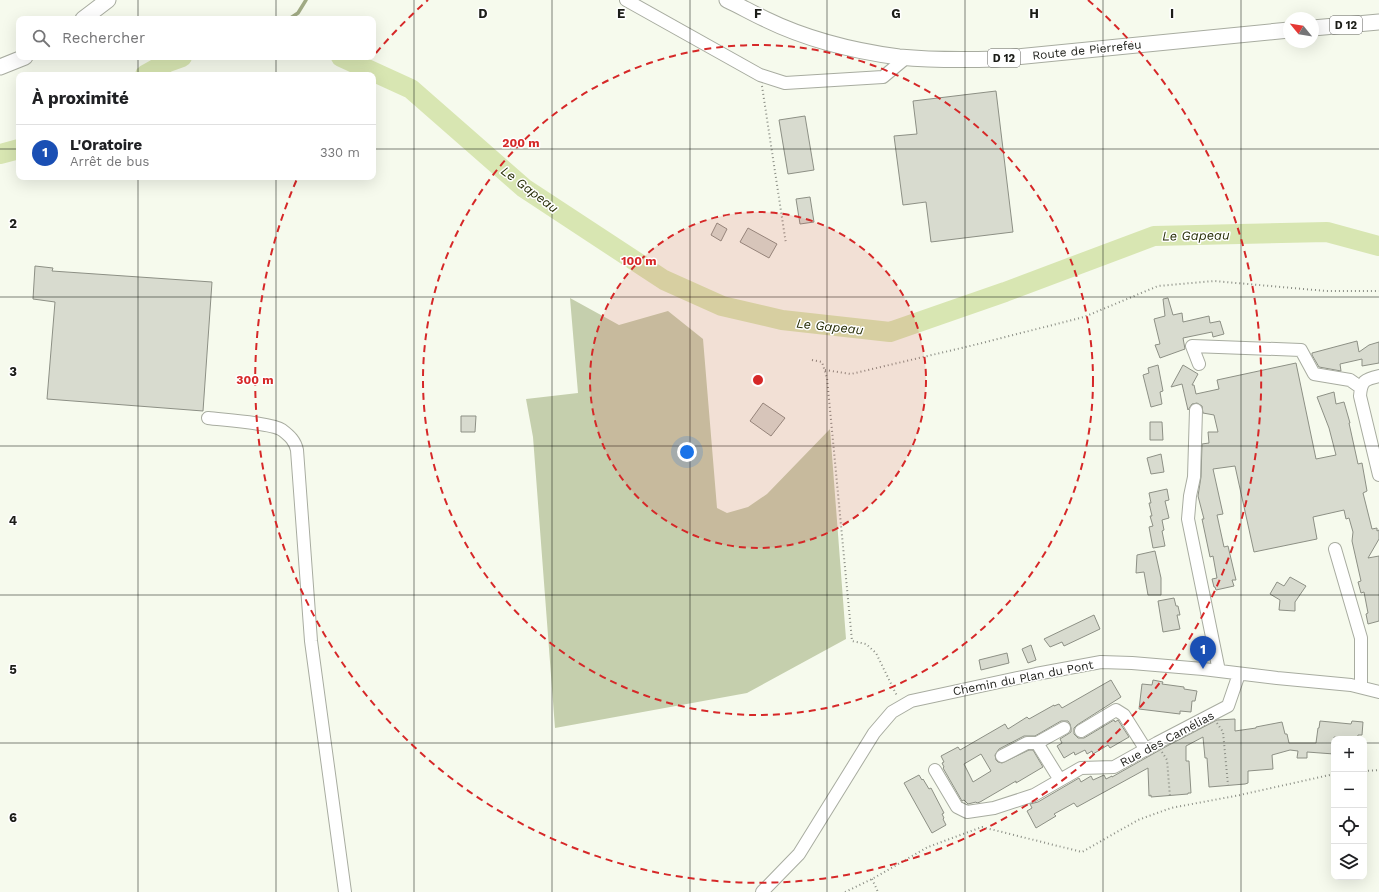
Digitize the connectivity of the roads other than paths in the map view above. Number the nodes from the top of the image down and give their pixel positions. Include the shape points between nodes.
1 (108, 0) edge
2 (626, 0) edge
3 (727, 0) edge
4 (87, 16) edge
5 (1379, 22) edge
6 (1319, 27) edge
7 (1283, 31) edge
8 (907, 57) junction
9 (18, 60) edge
10 (0, 67) edge
11 (1199, 364) dead end
12 (1379, 376) edge
13 (1360, 387) junction
14 (1196, 410) dead end
15 (208, 418) dead end
16 (1379, 475) edge
17 (1335, 549) dead end
18 (1219, 671) junction
19 (1239, 674) junction
20 (1361, 687) junction
21 (1379, 692) edge
22 (1064, 728) dead end
23 (1081, 731) dead end
24 (1037, 743) junction
25 (1146, 750) junction
26 (1002, 756) dead end
27 (935, 770) dead end
28 (1060, 780) junction
29 (346, 892) edge
30 (762, 892) edge

1 - 4 main road
2 - 8 street via 760,75 785,83 883,77
3 - 8 main road, Route de Pierrefeu / D 12 via 766,20 803,34 860,50
5 - 6 main road, D 12
7 - 8 main road, Route de Pierrefeu / D 12 via 996,58 962,60
9 - 10 main road
11 - 13 street via 1192,346 1301,350 1314,374 1350,380
12 - 13 street via 1367,379
13 - 16 street
14 - 18 street via 1194,477 1188,519
15 - 29 street via 282,430 295,442 311,641
17 - 20 street via 1361,638
18 - 19 street, Chemin du Plan du Pont
18 - 30 street, Chemin du Plan du Pont via 1101,662 911,701 892,712 874,733 799,854
19 - 20 street, Chemin du Plan du Pont
19 - 25 street, Rue des Camélias via 1228,706
20 - 21 street, Chemin du Plan du Pont
22 - 24 street
23 - 25 street via 1116,710 1124,715
24 - 26 street via 1027,744
24 - 28 street
25 - 28 street, Rue des Camélias via 1114,767 1081,768
27 - 28 street, Rue des Camélias via 957,807 967,812 994,808 1034,796

